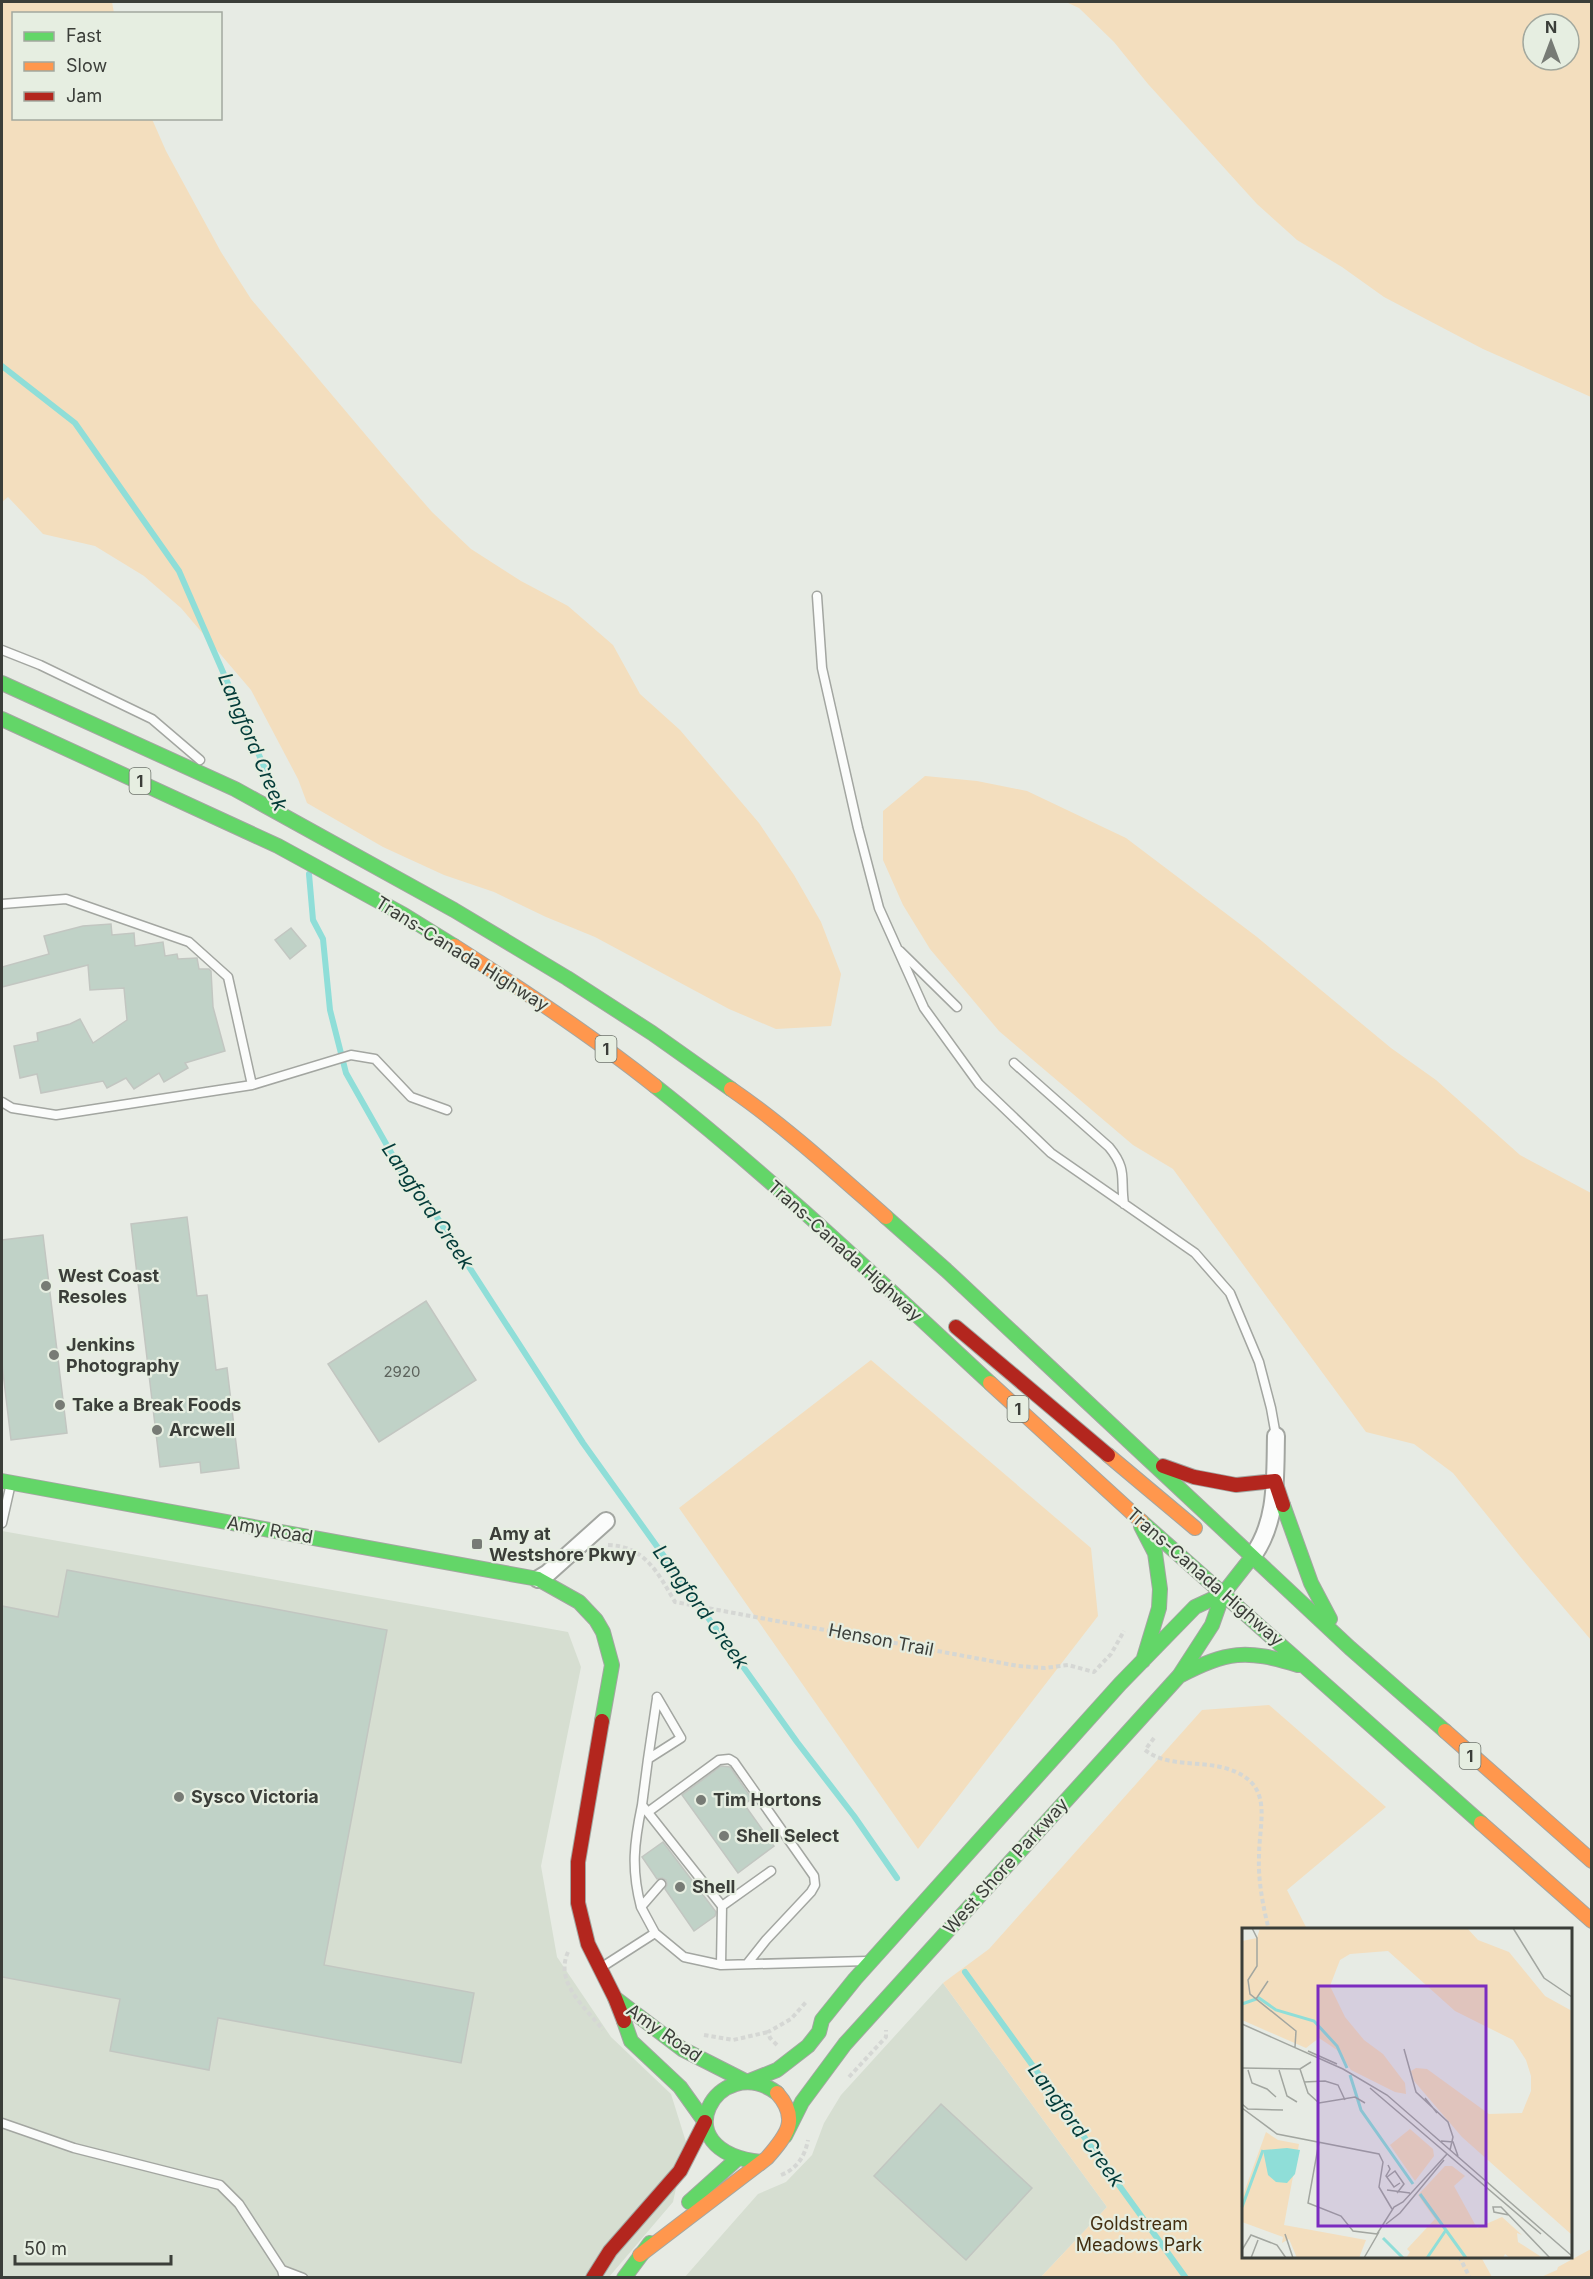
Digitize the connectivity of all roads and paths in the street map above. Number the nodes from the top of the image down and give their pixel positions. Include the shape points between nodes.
1 (817, 596) dead end
2 (2, 650) edge
3 (2, 683) edge
4 (2, 719) edge
5 (171, 782) dead end
6 (235, 789) junction
7 (278, 846) junction
8 (2, 904) edge
9 (896, 947) junction
10 (957, 1007) dead end
11 (1014, 1063) dead end
12 (252, 1085) junction
13 (2, 1102) edge
14 (447, 1110) dead end
15 (1124, 1204) junction
16 (900, 1300) junction
17 (1276, 1437) joint
18 (1152, 1461) junction
19 (6, 1481) edge
20 (1275, 1481) junction
21 (1137, 1518) junction
22 (606, 1521) dead end
23 (2, 1523) edge
24 (580, 1543) junction
25 (1252, 1557) junction
26 (538, 1579) junction
27 (1223, 1594) junction
28 (1126, 1627) dead end
29 (1350, 1648) junction
30 (1143, 1661) junction
31 (1306, 1667) junction
32 (1179, 1676) junction
33 (1159, 1733) dead end
34 (648, 1759) junction
35 (645, 1809) junction
36 (1592, 1861) edge
37 (771, 1871) dead end
38 (661, 1884) dead end
39 (641, 1906) junction
40 (722, 1906) junction
41 (1592, 1921) edge
42 (1269, 1928) edge
43 (655, 1933) junction
44 (872, 1960) junction
45 (564, 1961) dead end
46 (747, 1964) junction
47 (721, 1965) junction
48 (600, 1968) junction
49 (812, 1995) dead end
50 (615, 1998) junction
51 (822, 2020) junction
52 (604, 2032) dead end
53 (768, 2032) junction
54 (702, 2034) dead end
55 (770, 2038) dead end
56 (770, 2057) dead end
57 (742, 2066) dead end
58 (723, 2071) junction
59 (747, 2082) junction
60 (705, 2122) junction
61 (2, 2123) edge
62 (785, 2136) junction
63 (737, 2159) junction
64 (761, 2162) junction
65 (640, 2255) junction
66 (1460, 2258) edge
67 (283, 2274) edge
68 (303, 2277) edge
69 (593, 2277) edge
70 (624, 2277) edge
71 (1470, 2277) edge

1 - 9 lane via 822,668 858,828 879,908
2 - 6 lane via 152,719
3 - 6 main road, Trans-Canada Highway / 1
4 - 7 main road, Trans-Canada Highway / 1
5 - 7 main road via 222,809
6 - 18 main road, Trans-Canada Highway / 1 via 516,947 652,1033 757,1107 904,1232
7 - 16 main road, Trans-Canada Highway / 1 via 404,915 515,985 625,1062 706,1126
8 - 12 lane via 66,899 189,942 228,977
9 - 10 lane
9 - 15 lane via 924,1008 979,1084 1051,1153
11 - 15 lane via 1119,1159
12 - 13 lane via 56,1115 12,1108
12 - 14 lane via 351,1055 375,1059 411,1097
15 - 17 lane via 1195,1253 1230,1293 1259,1362
16 - 21 main road, Trans-Canada Highway / 1
16 - 25 main road via 963,1332 1209,1538
17 - 20 street
18 - 20 main road via 1194,1478 1236,1485
18 - 25 main road, Trans-Canada Highway / 1
19 - 23 lane
19 - 26 main road, Amy Road
20 - 25 street via 1271,1520
20 - 29 main road via 1311,1583
21 - 27 main road, Trans-Canada Highway / 1
21 - 30 main road via 1155,1552 1160,1589 1159,1608
22 - 24 street
24 - 26 street
24 - 28 path, Henson Trail via 623,1545 639,1554 652,1565 675,1602 1018,1666 1068,1665 1094,1672 1111,1654
25 - 27 main road, West Shore Parkway
25 - 29 main road, Trans-Canada Highway / 1
26 - 48 main road, Amy Road via 573,1597 590,1611 600,1624 610,1657 610,1684 578,1862 578,1903 588,1944
27 - 30 main road, West Shore Parkway via 1195,1607
27 - 31 main road, Trans-Canada Highway / 1
27 - 32 main road, West Shore Parkway via 1212,1625
29 - 36 main road, Trans-Canada Highway / 1
30 - 44 main road, West Shore Parkway
31 - 32 main road via 1247,1652 1213,1658
31 - 41 main road, Trans-Canada Highway / 1
32 - 62 main road, West Shore Parkway via 845,2044 802,2102
33 - 42 path via 1144,1750 1153,1756 1213,1764 1252,1781 1263,1813 1258,1859
34 - 34 lane via 681,1738 657,1697 653,1728
34 - 35 lane
35 - 39 lane via 633,1857 634,1882
35 - 40 lane
35 - 46 lane via 719,1760 729,1759 814,1876 811,1892
37 - 40 lane
38 - 39 lane
39 - 43 lane
40 - 47 lane
43 - 47 lane via 684,1957
43 - 48 lane
44 - 46 lane
44 - 51 main road, West Shore Parkway
45 - 52 path via 571,1991
46 - 47 lane
48 - 50 main road, Amy Road
49 - 53 path via 791,2019
50 - 58 main road, Amy Road via 682,2049
50 - 60 main road, Amy Road via 631,2041 680,2086
51 - 56 main road
51 - 59 main road, West Shore Parkway via 819,2032 794,2059
53 - 54 path via 733,2040
53 - 55 path
57 - 58 main road
58 - 59 main road, Amy Road
59 - 60 main road via 718,2093
59 - 62 main road via 775,2090 785,2099 790,2118
60 - 63 main road via 713,2142
60 - 69 main road via 680,2171 610,2251
61 - 67 lane via 74,2148 220,2185 238,2204
62 - 64 main road
63 - 64 main road
63 - 65 main road via 662,2227
64 - 65 main road
65 - 70 main road
66 - 71 path
67 - 68 lane

